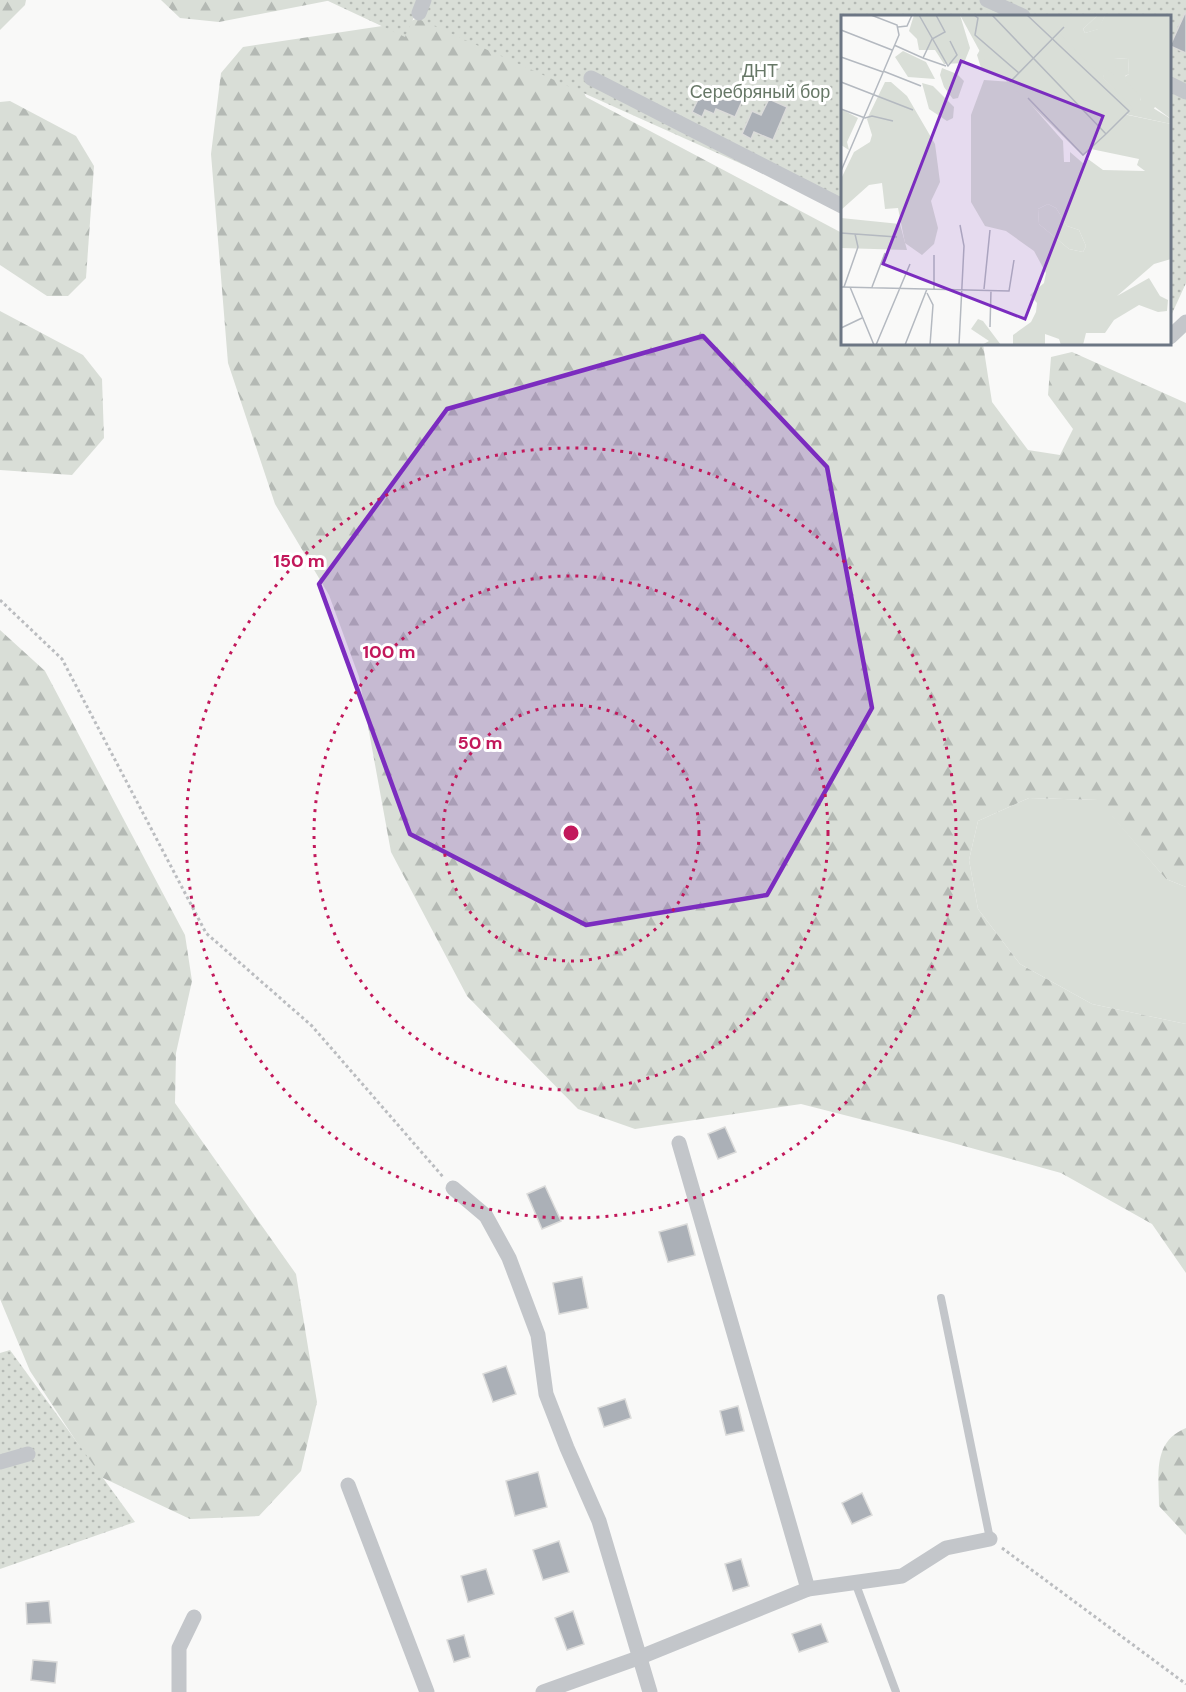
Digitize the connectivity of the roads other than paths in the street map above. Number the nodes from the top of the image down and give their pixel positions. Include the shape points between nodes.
1 (987, 0) edge
2 (1021, 15) edge
3 (591, 78) dead end
4 (1171, 84) edge
5 (1186, 92) edge
6 (841, 205) edge
7 (1186, 322) edge
8 (1171, 336) edge
9 (679, 1143) dead end
10 (453, 1188) road end
11 (941, 1298) dead end
12 (28, 1454) dead end
13 (0, 1462) edge
14 (348, 1485) dead end
15 (990, 1539) joint
16 (855, 1582) junction
17 (808, 1589) junction
18 (194, 1617) dead end
19 (638, 1658) junction
20 (179, 1692) edge
21 (427, 1692) edge
22 (543, 1692) edge
23 (650, 1692) edge
24 (896, 1692) edge

1 - 2 street
3 - 6 street
4 - 5 street
7 - 8 street
9 - 17 street
10 - 19 street via 486,1216 508,1258 538,1335 546,1394 599,1521
11 - 15 lane
12 - 13 street
14 - 21 street
15 - 16 street via 946,1548 902,1576
16 - 17 street
16 - 24 lane
17 - 19 street
18 - 20 street via 179,1648
19 - 22 street
19 - 23 street

